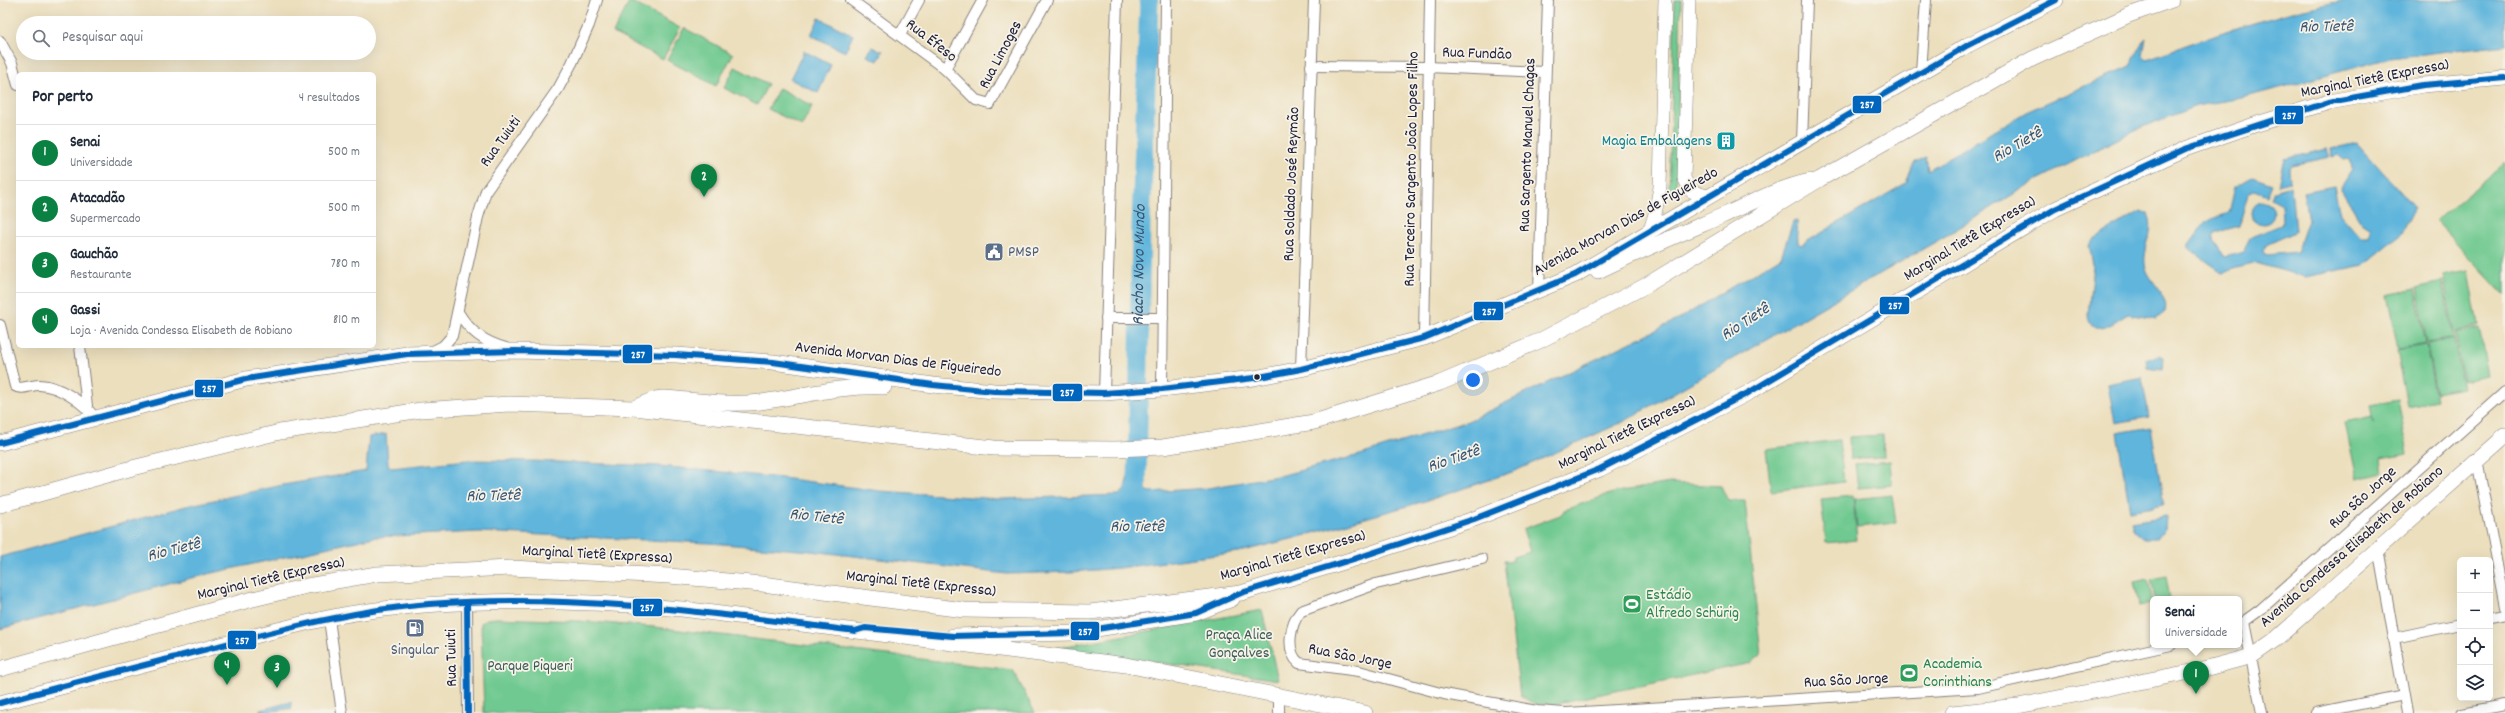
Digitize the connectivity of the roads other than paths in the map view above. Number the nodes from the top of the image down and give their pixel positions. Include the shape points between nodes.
1 (597, 0) edge
2 (851, 0) edge
3 (919, 0) edge
4 (983, 0) edge
5 (1047, 0) edge
6 (1117, 0) edge
7 (1166, 0) edge
8 (1314, 0) edge
9 (1430, 0) edge
10 (1548, 0) edge
11 (1666, 0) edge
12 (1688, 0) edge
13 (1807, 0) edge
14 (1926, 0) edge
15 (2056, 0) edge
16 (2172, 0) edge
17 (2037, 5) edge
18 (900, 35) junction
19 (1, 45) edge
20 (1311, 66) junction
21 (1428, 67) junction
22 (945, 69) junction
23 (1545, 72) junction
24 (1921, 72) junction
25 (16, 77) edge
26 (2505, 78) edge
27 (2472, 80) junction
28 (2505, 88) edge
29 (992, 103) joint
30 (1802, 143) junction
31 (1820, 179) junction
32 (1709, 197) junction
33 (1650, 230) junction
34 (1576, 275) junction
35 (1538, 292) junction
36 (458, 312) junction
37 (1106, 318) junction
38 (1163, 318) junction
39 (0, 325) edge
40 (1424, 338) junction
41 (80, 348) edge
42 (516, 351) junction
43 (428, 353) junction
44 (1301, 369) junction
45 (933, 385) junction
46 (1157, 390) junction
47 (2505, 392) edge
48 (1104, 393) junction
49 (634, 408) junction
50 (91, 412) junction
51 (2505, 436) edge
52 (0, 444) edge
53 (2478, 460) junction
54 (0, 505) edge
55 (2378, 548) junction
56 (1482, 559) dead end
57 (1241, 593) junction
58 (467, 603) junction
59 (2505, 607) edge
60 (2505, 615) edge
61 (2493, 617) edge
62 (329, 619) junction
63 (2242, 623) edge
64 (2457, 625) edge
65 (2242, 627) edge
66 (854, 631) junction
67 (2394, 638) junction
68 (2158, 648) edge
69 (2252, 656) junction
70 (0, 669) edge
71 (1279, 694) junction
72 (2404, 695) junction
73 (0, 703) edge
74 (2505, 705) edge
75 (1983, 712) edge
76 (342, 713) edge
77 (468, 713) edge
78 (1279, 713) edge
79 (1365, 713) edge
80 (1566, 713) edge
81 (1952, 713) edge
82 (2262, 713) edge
83 (2316, 713) edge
84 (2407, 713) edge
85 (2462, 713) edge

1 - 36 street, Rua Tuiuti via 575,57 558,89 486,191
2 - 18 street, Rua Éfeso
3 - 18 street
4 - 22 street
5 - 29 street, Rua Limoges
6 - 37 street
7 - 38 street
8 - 20 street, Rua Soldado José Reymão
9 - 21 street, Rua Terceiro Sargento João Lopes Filho
10 - 23 street, Rua Sargento Manuel Chagas
11 - 33 main road via 1660,187 1656,214
12 - 32 main road via 1684,178 1691,191
13 - 30 street
14 - 24 street
15 - 17 highway, Avenida Morvan Dias de Figueiredo
16 - 31 highway via 2129,15 2032,59
17 - 24 highway, Avenida Morvan Dias de Figueiredo
18 - 22 street, Rua Éfeso
19 - 25 street via 12,63
20 - 21 street, Rua Fundão
20 - 44 street, Rua Soldado José Reymão
21 - 23 street, Rua Fundão
21 - 40 street, Rua Terceiro Sargento João Lopes Filho
22 - 29 street, Rua Éfeso via 976,100
23 - 35 street, Rua Sargento Manuel Chagas
24 - 30 highway, Avenida Morvan Dias de Figueiredo
26 - 27 highway, Marginal Tietê (Expressa)
27 - 28 highway
27 - 57 highway, Marginal Tietê (Expressa) via 2423,85 2329,102 2185,149 2055,209 1748,393 1600,469 1474,519
30 - 32 highway, Avenida Morvan Dias de Figueiredo
31 - 34 highway via 1786,186 1722,216 1659,241 1597,272 1586,276
31 - 49 highway via 1645,286 1539,341 1440,383 1314,422 1163,447 994,448
32 - 33 highway, Avenida Morvan Dias de Figueiredo
33 - 34 highway, Avenida Morvan Dias de Figueiredo
34 - 35 highway, Avenida Morvan Dias de Figueiredo
35 - 40 highway, Avenida Morvan Dias de Figueiredo
36 - 42 street via 472,332 497,346
36 - 43 street, Rua Tuiuti via 449,341
37 - 38 street
37 - 48 street
38 - 46 street
39 - 50 street via 15,386 18,388 40,385 53,388
40 - 44 highway, Avenida Morvan Dias de Figueiredo
41 - 50 street
42 - 43 highway, Avenida Morvan Dias de Figueiredo
42 - 45 highway, Avenida Morvan Dias de Figueiredo via 676,355 773,362
43 - 50 highway, Avenida Morvan Dias de Figueiredo via 393,355 246,378
44 - 46 highway, Avenida Morvan Dias de Figueiredo via 1254,378
45 - 48 highway, Avenida Morvan Dias de Figueiredo via 994,391
45 - 49 highway via 923,389 860,386 837,388 760,402 734,403 664,398
46 - 48 highway, Avenida Morvan Dias de Figueiredo
47 - 63 street, Rua São Jorge
49 - 54 highway via 509,404 420,410 280,432 136,467
50 - 52 highway, Avenida Morvan Dias de Figueiredo
51 - 53 highway, Avenida Condessa Elisabeth de Robiano
53 - 55 highway, Avenida Condessa Elisabeth de Robiano
53 - 59 street
55 - 67 street
55 - 69 highway, Avenida Condessa Elisabeth de Robiano via 2276,639
56 - 80 street, Rua São Jorge via 1376,584 1301,611 1292,628 1290,647 1293,658 1299,662 1359,671 1444,694 1537,711
57 - 66 highway via 1196,613 1072,633 972,636 866,628
57 - 70 highway, Marginal Tietê (Expressa) via 1090,612 964,610 762,584 669,576 511,568 377,574 307,586 249,600
58 - 62 highway via 375,610
58 - 66 highway via 615,603
58 - 77 street, Rua Tuiuti
60 - 61 street
62 - 73 highway via 100,675
62 - 76 street
64 - 67 street
65 - 69 street
66 - 71 highway via 1126,665
67 - 72 street
68 - 80 street, Rua São Jorge via 1978,688
69 - 75 highway, Avenida Condessa Elisabeth de Robiano via 2200,670
69 - 82 street
71 - 78 street
71 - 79 highway
72 - 83 street
72 - 84 street
74 - 85 street
75 - 81 highway, Avenida Condessa Elisabeth de Robiano

